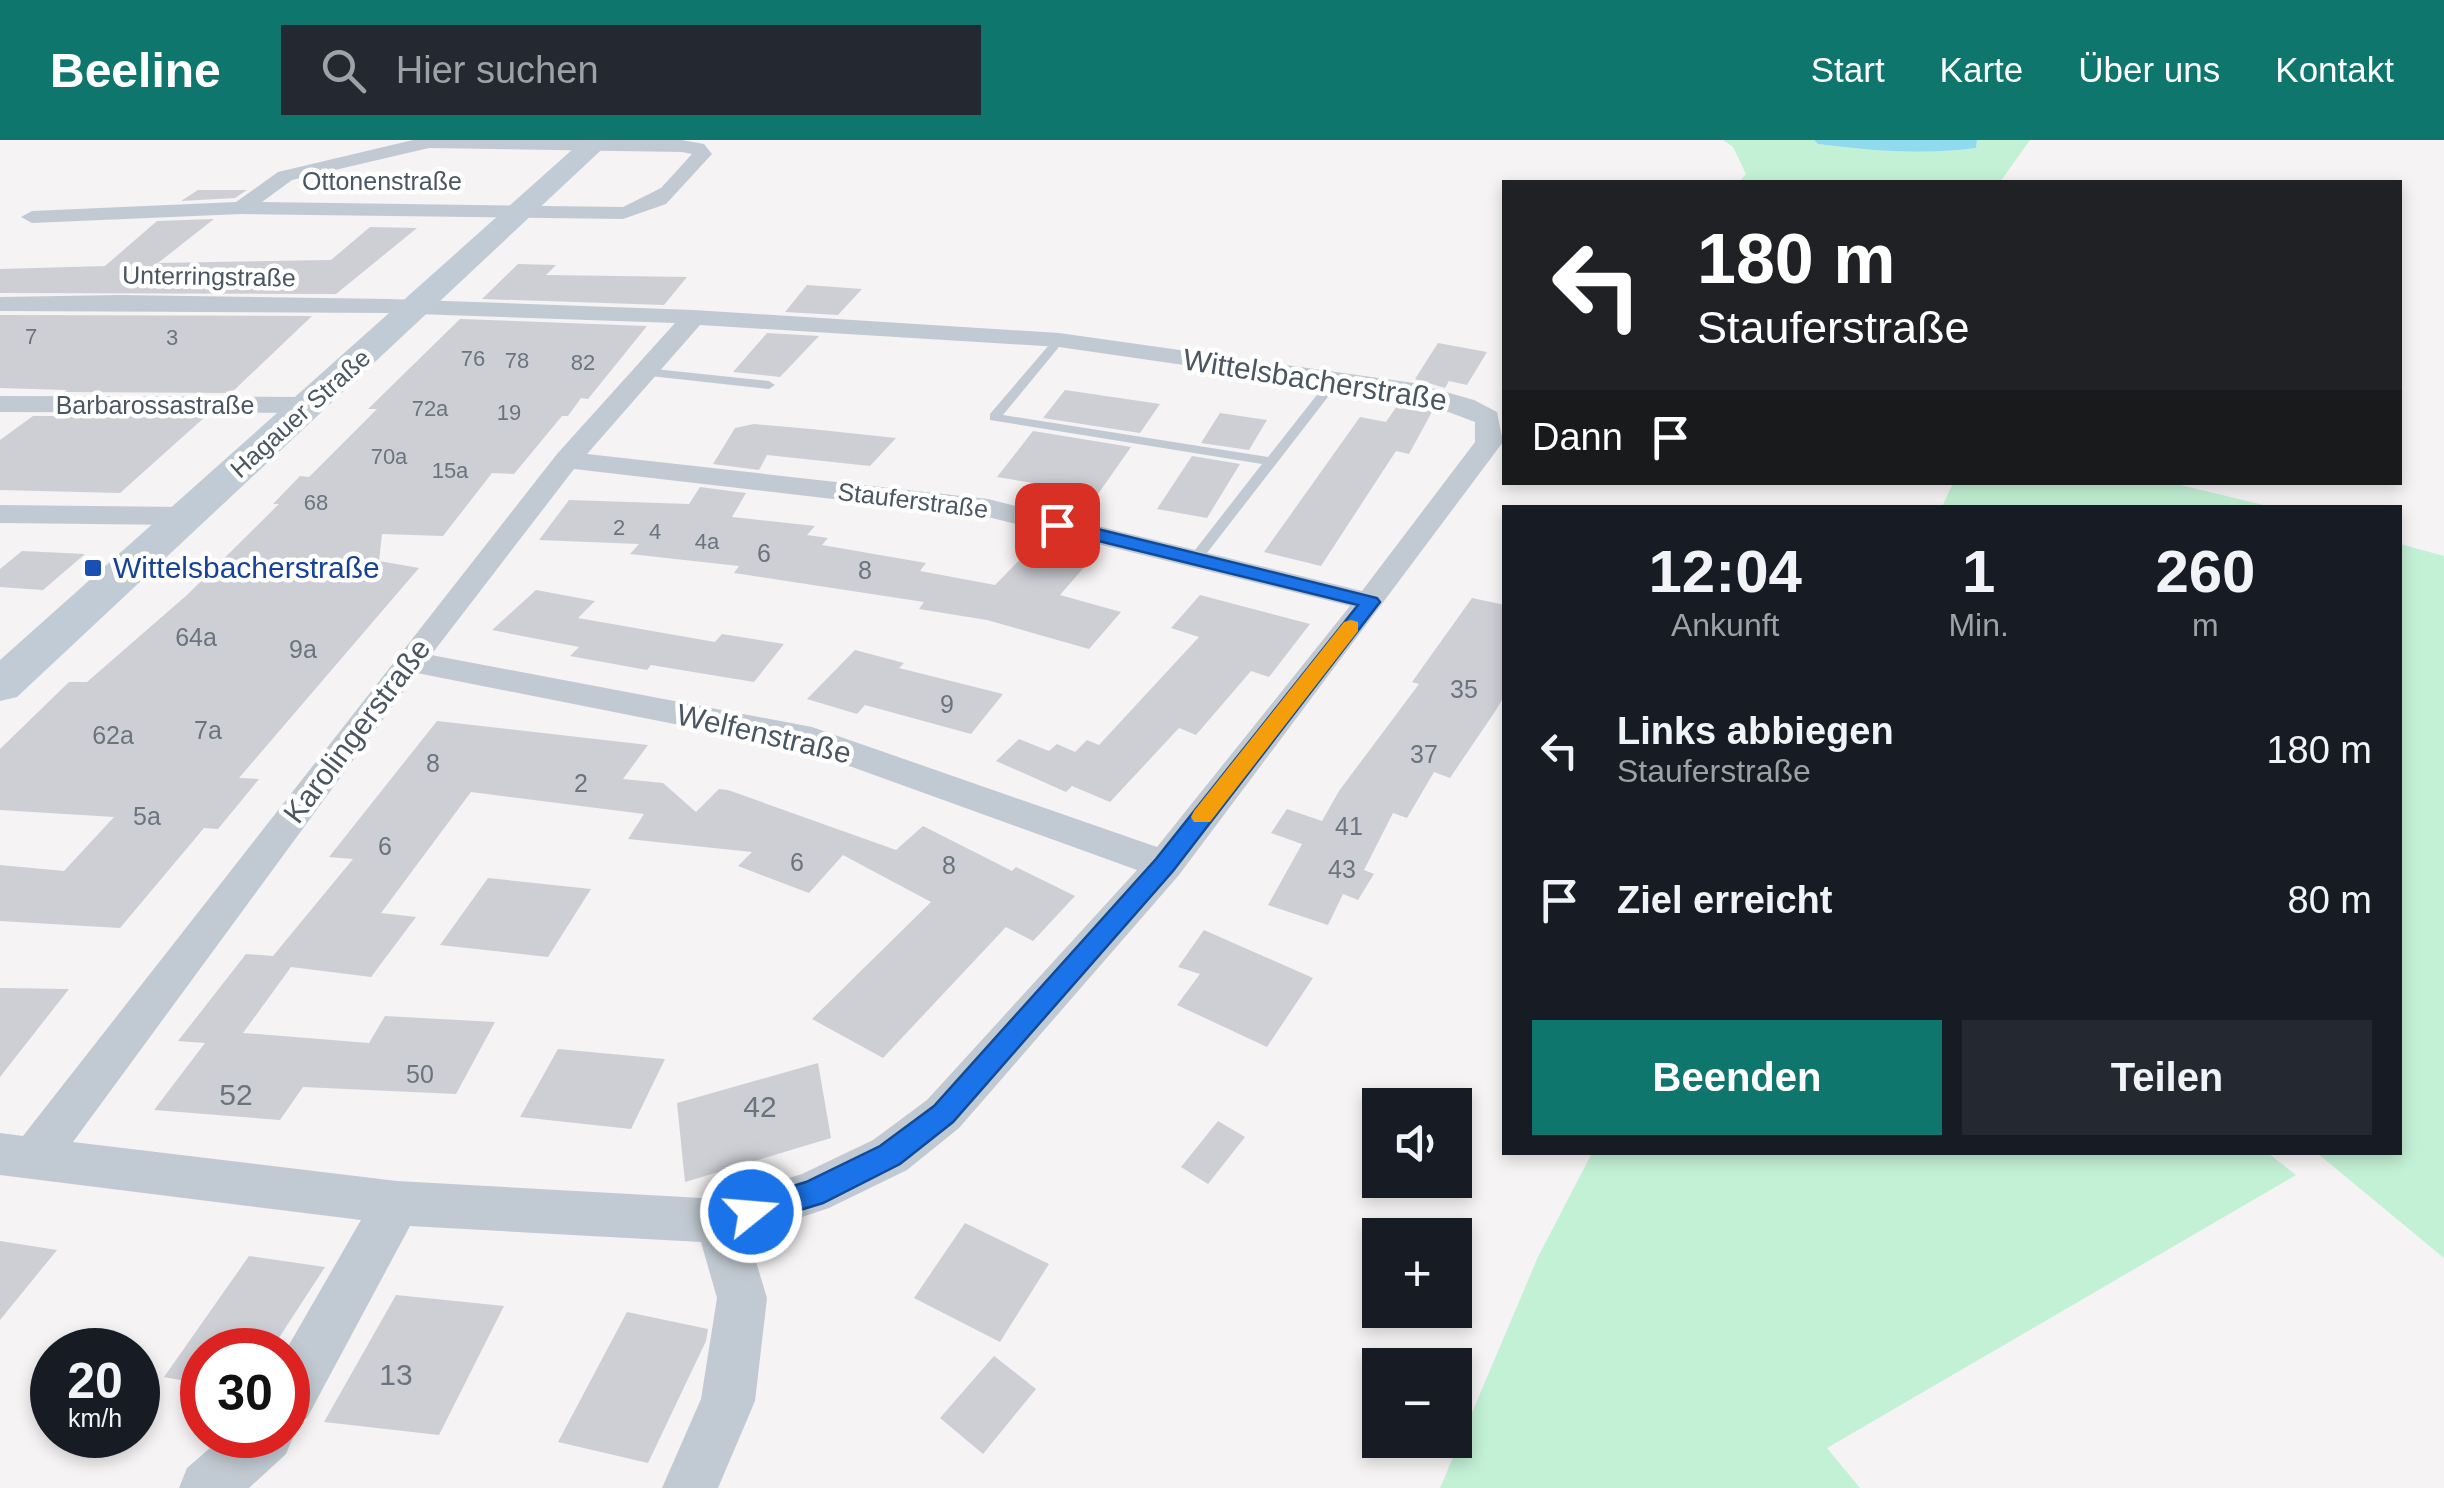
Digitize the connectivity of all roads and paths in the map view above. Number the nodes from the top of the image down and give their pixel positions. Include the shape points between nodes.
1 (598, 142) edge
2 (241, 208) junction
3 (522, 211) junction
4 (32, 217) dead end
5 (0, 304) edge
6 (417, 307) junction
7 (694, 316) junction
8 (1059, 340) junction
9 (645, 372) junction
10 (1335, 380) junction
11 (769, 385) dead end
12 (0, 404) edge
13 (310, 405) junction
14 (566, 460) junction
15 (1272, 462) junction
16 (0, 514) edge
17 (183, 516) junction
18 (1195, 559) junction
19 (1370, 602) junction
20 (409, 661) junction
21 (0, 686) edge
22 (1164, 865) junction
23 (17, 1156) edge
24 (397, 1203) junction
25 (720, 1222) junction
26 (310, 1359) edge
27 (242, 1458) edge
28 (262, 1458) edge
29 (207, 1488) edge
30 (255, 1488) edge
31 (690, 1488) edge

1 - 2 street, Ottonenstraße via 422,143 281,177
1 - 3 street, Hagauer Straße
1 - 3 street, Ottonenstraße via 691,146 702,154 646,208
2 - 3 street, Ottonenstraße
2 - 4 street, Ottonenstraße
3 - 6 street, Hagauer Straße
5 - 6 street, Unterringstraße
6 - 7 street, Wittelsbacherstraße
6 - 13 street, Hagauer Straße
7 - 8 street, Wittelsbacherstraße
7 - 9 street, Karolingerstraße
8 - 10 street, Wittelsbacherstraße
8 - 15 lane via 994,417
9 - 11 lane
9 - 14 street, Karolingerstraße
10 - 15 lane
10 - 19 street, Wittelsbacherstraße via 1414,391 1488,418 1489,442
12 - 13 street, Barbarossastraße
13 - 17 street, Hagauer Straße
14 - 18 street, Stauferstraße via 988,508
14 - 20 street, Karolingerstraße
15 - 18 lane
16 - 17 street
17 - 21 street, Hagauer Straße
18 - 19 street, Stauferstraße
19 - 22 street, Wittelsbacherstraße
20 - 22 street, Welfenstraße via 812,739
20 - 23 street, Karolingerstraße
22 - 25 street, Wittelsbacherstraße via 944,1114 890,1155 812,1194
23 - 24 street, Wittelsbacherstraße
24 - 25 street, Wittelsbacherstraße
24 - 26 street
25 - 31 street via 742,1298 728,1401
27 - 29 street
28 - 30 street

